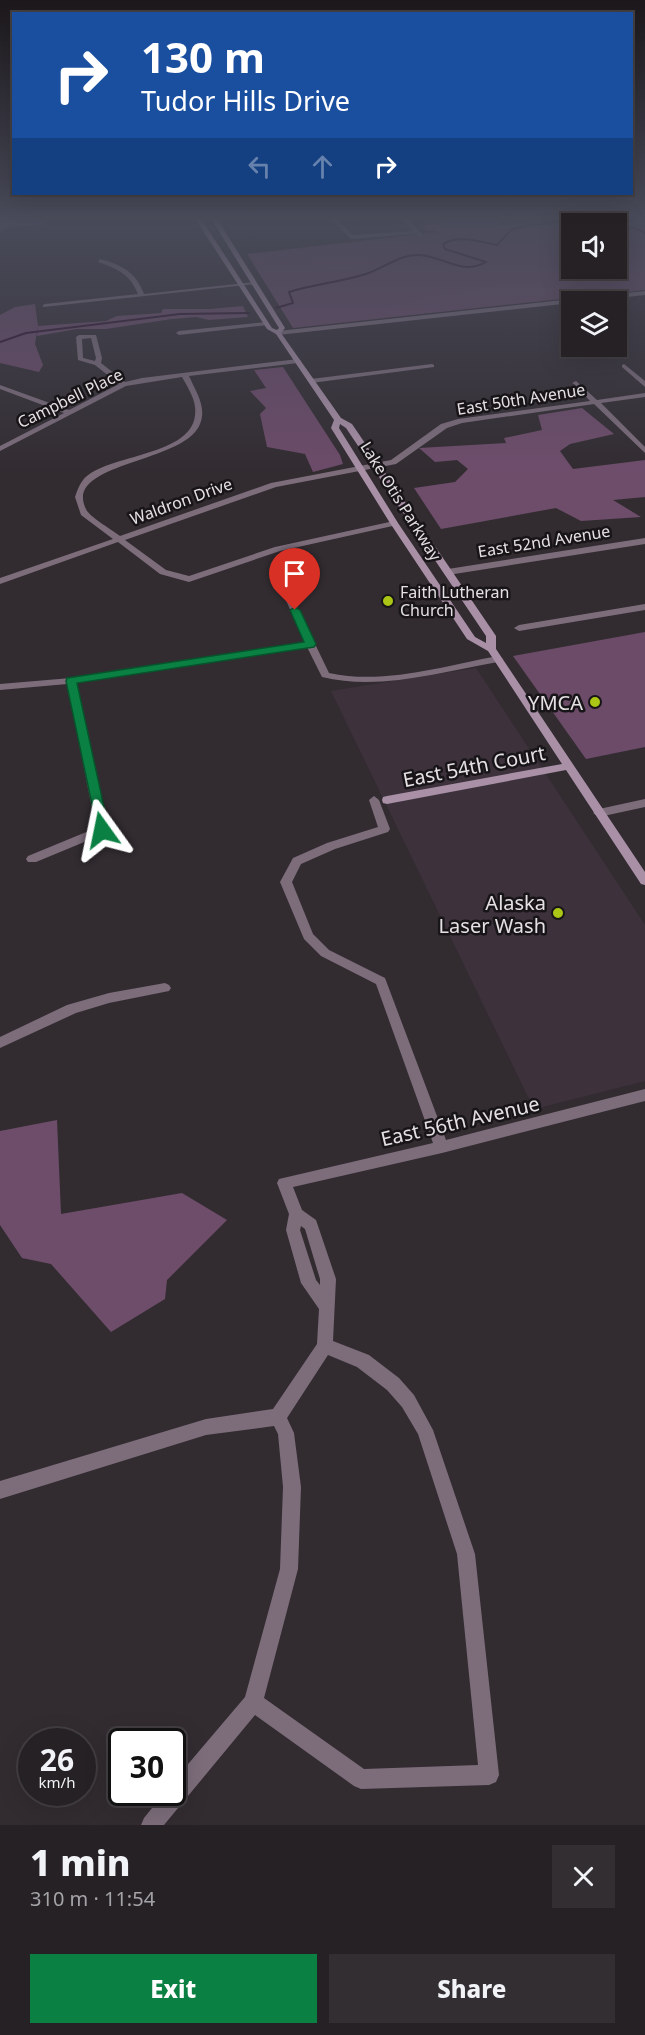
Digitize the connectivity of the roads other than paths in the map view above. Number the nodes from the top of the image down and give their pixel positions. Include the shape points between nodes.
1 (82, 302) edge
2 (252, 302) edge
3 (266, 302) edge
4 (554, 302) edge
5 (45, 306) dead end
6 (266, 324) junction
7 (179, 333) dead end
8 (278, 333) junction
9 (298, 362) junction
10 (97, 364) dead end
11 (432, 366) dead end
12 (624, 366) dead end
13 (185, 375) junction
14 (311, 381) junction
15 (576, 383) dead end
16 (124, 384) junction
17 (645, 385) edge
18 (0, 387) edge
19 (645, 395) edge
20 (594, 402) junction
21 (69, 412) junction
22 (338, 420) junction
23 (0, 449) edge
24 (645, 452) edge
25 (376, 466) junction
26 (360, 468) junction
27 (394, 523) junction
28 (120, 539) junction
29 (645, 541) edge
30 (448, 572) junction
31 (0, 581) edge
32 (287, 594) dead end
33 (645, 607) edge
34 (519, 628) dead end
35 (311, 644) junction
36 (495, 654) junction
37 (71, 681) junction
38 (0, 687) edge
39 (568, 766) junction
40 (381, 800) joint
41 (645, 803) edge
42 (599, 813) junction
43 (32, 858) dead end
44 (645, 881) edge
45 (165, 988) dead end
46 (0, 1043) edge
47 (645, 1095) edge
48 (442, 1147) junction
49 (325, 1346) junction
50 (278, 1417) junction
51 (0, 1490) edge
52 (253, 1702) junction
53 (151, 1825) edge

1 - 5 street
2 - 6 main road, Lake Otis Parkway
3 - 8 main road, Lake Otis Parkway via 282,328
4 - 8 street
6 - 7 street
6 - 8 main road, Lake Otis Parkway
8 - 9 main road, Lake Otis Parkway
9 - 13 street, Campbell Place
9 - 14 main road, Lake Otis Parkway
10 - 16 street
11 - 14 street
12 - 17 street
13 - 16 street, Campbell Place
13 - 28 street via 199,408 197,423 187,436 169,448 115,465 87,480 79,497 84,513
14 - 22 main road, Lake Otis Parkway
15 - 20 street
16 - 21 street, Campbell Place
18 - 21 street
19 - 20 street, East 50th Avenue
20 - 24 street
20 - 25 street, East 50th Avenue via 461,420 444,426 393,462
21 - 23 street, Campbell Place
22 - 25 main road, Lake Otis Parkway via 349,426
22 - 26 main road, Lake Otis Parkway via 335,428
25 - 26 street, Waldron Drive
25 - 30 main road, Lake Otis Parkway
26 - 27 main road, Lake Otis Parkway
26 - 28 street, Waldron Drive via 274,485
27 - 28 street via 278,549 189,579 163,572
27 - 36 main road, Lake Otis Parkway via 472,639
28 - 31 street, Waldron Drive
29 - 30 street, East 52nd Avenue
30 - 36 main road, Lake Otis Parkway via 491,636
32 - 35 street
33 - 34 street
35 - 36 street via 325,675 339,680 364,680
35 - 37 street
36 - 39 main road, Lake Otis Parkway
37 - 38 street
37 - 43 street via 102,830
39 - 40 main road, East 54th Court
39 - 42 main road, Lake Otis Parkway
40 - 48 street via 384,829 297,861 286,882 308,936 326,953 381,981
41 - 42 street
42 - 44 main road, Lake Otis Parkway
45 - 46 street via 72,1009
47 - 48 street, East 56th Avenue
48 - 49 street, East 56th Avenue via 284,1183 296,1214 293,1230 309,1283 326,1306
49 - 50 street
49 - 52 street via 381,1373 408,1401 425,1430 466,1554 489,1775 361,1779
50 - 51 street via 206,1427
50 - 52 street via 286,1433 292,1486 289,1569
52 - 53 street

